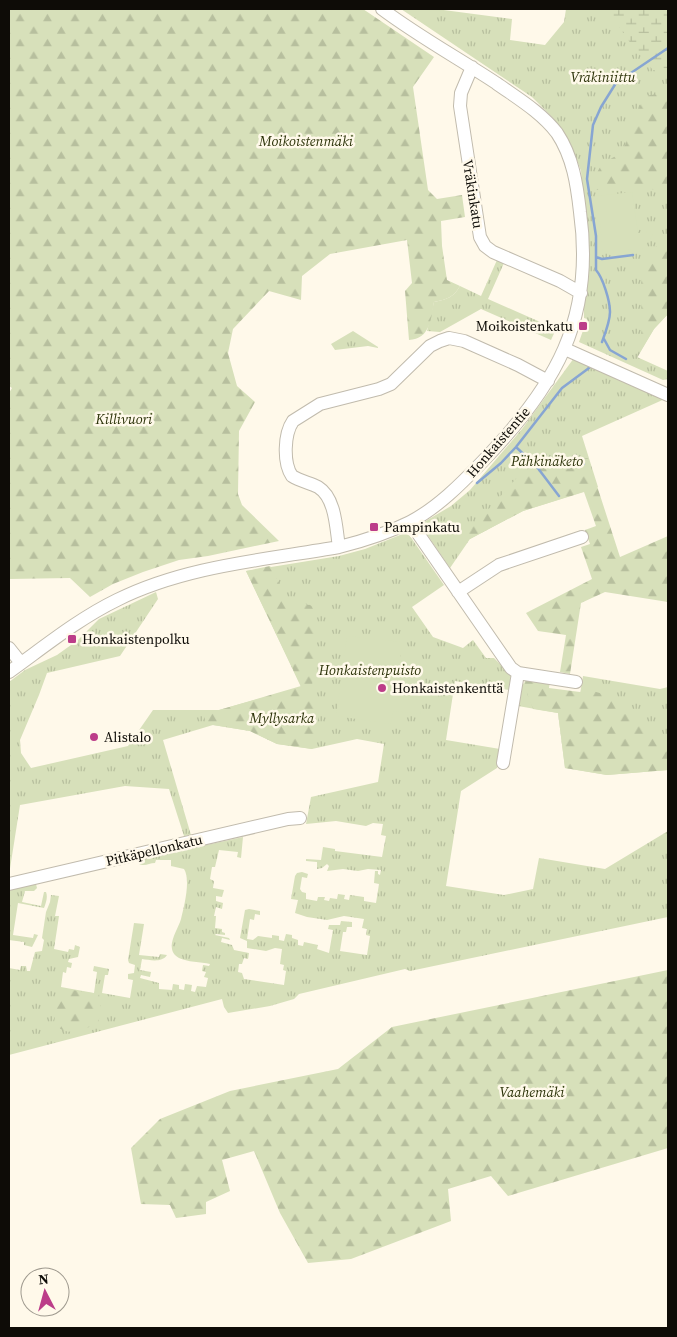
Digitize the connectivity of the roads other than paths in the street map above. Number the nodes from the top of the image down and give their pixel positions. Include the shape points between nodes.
1 (382, 9) edge
2 (472, 67) junction
3 (581, 293) junction
4 (565, 349) junction
5 (548, 381) junction
6 (668, 395) edge
7 (410, 522) junction
8 (582, 537) dead end
9 (339, 547) junction
10 (458, 592) junction
11 (9, 648) edge
12 (21, 663) junction
13 (9, 672) edge
14 (518, 673) junction
15 (576, 682) dead end
16 (503, 763) dead end
17 (300, 818) dead end
18 (9, 884) edge

1 - 2 street, Honkaistentie
2 - 3 street, Honkaistentie via 533,108 567,150 583,228
2 - 3 street, Vräkinkatu via 461,93 460,106 480,237 493,252
3 - 4 street, Honkaistentie
4 - 5 street, Honkaistentie
4 - 6 street
5 - 7 street, Honkaistentie via 513,427 464,481
5 - 9 street via 464,341 449,338 430,346 392,384 320,404 293,422 287,436 287,466 292,476 317,486 326,494
7 - 9 street, Honkaistentie
7 - 10 street
8 - 10 street via 499,565
9 - 12 street, Honkaistentie via 197,571 159,582 98,610
10 - 14 street via 511,668
11 - 12 street
12 - 13 street, Honkaistentie
14 - 15 street
14 - 16 street
17 - 18 street, Pitkäpellonkatu

